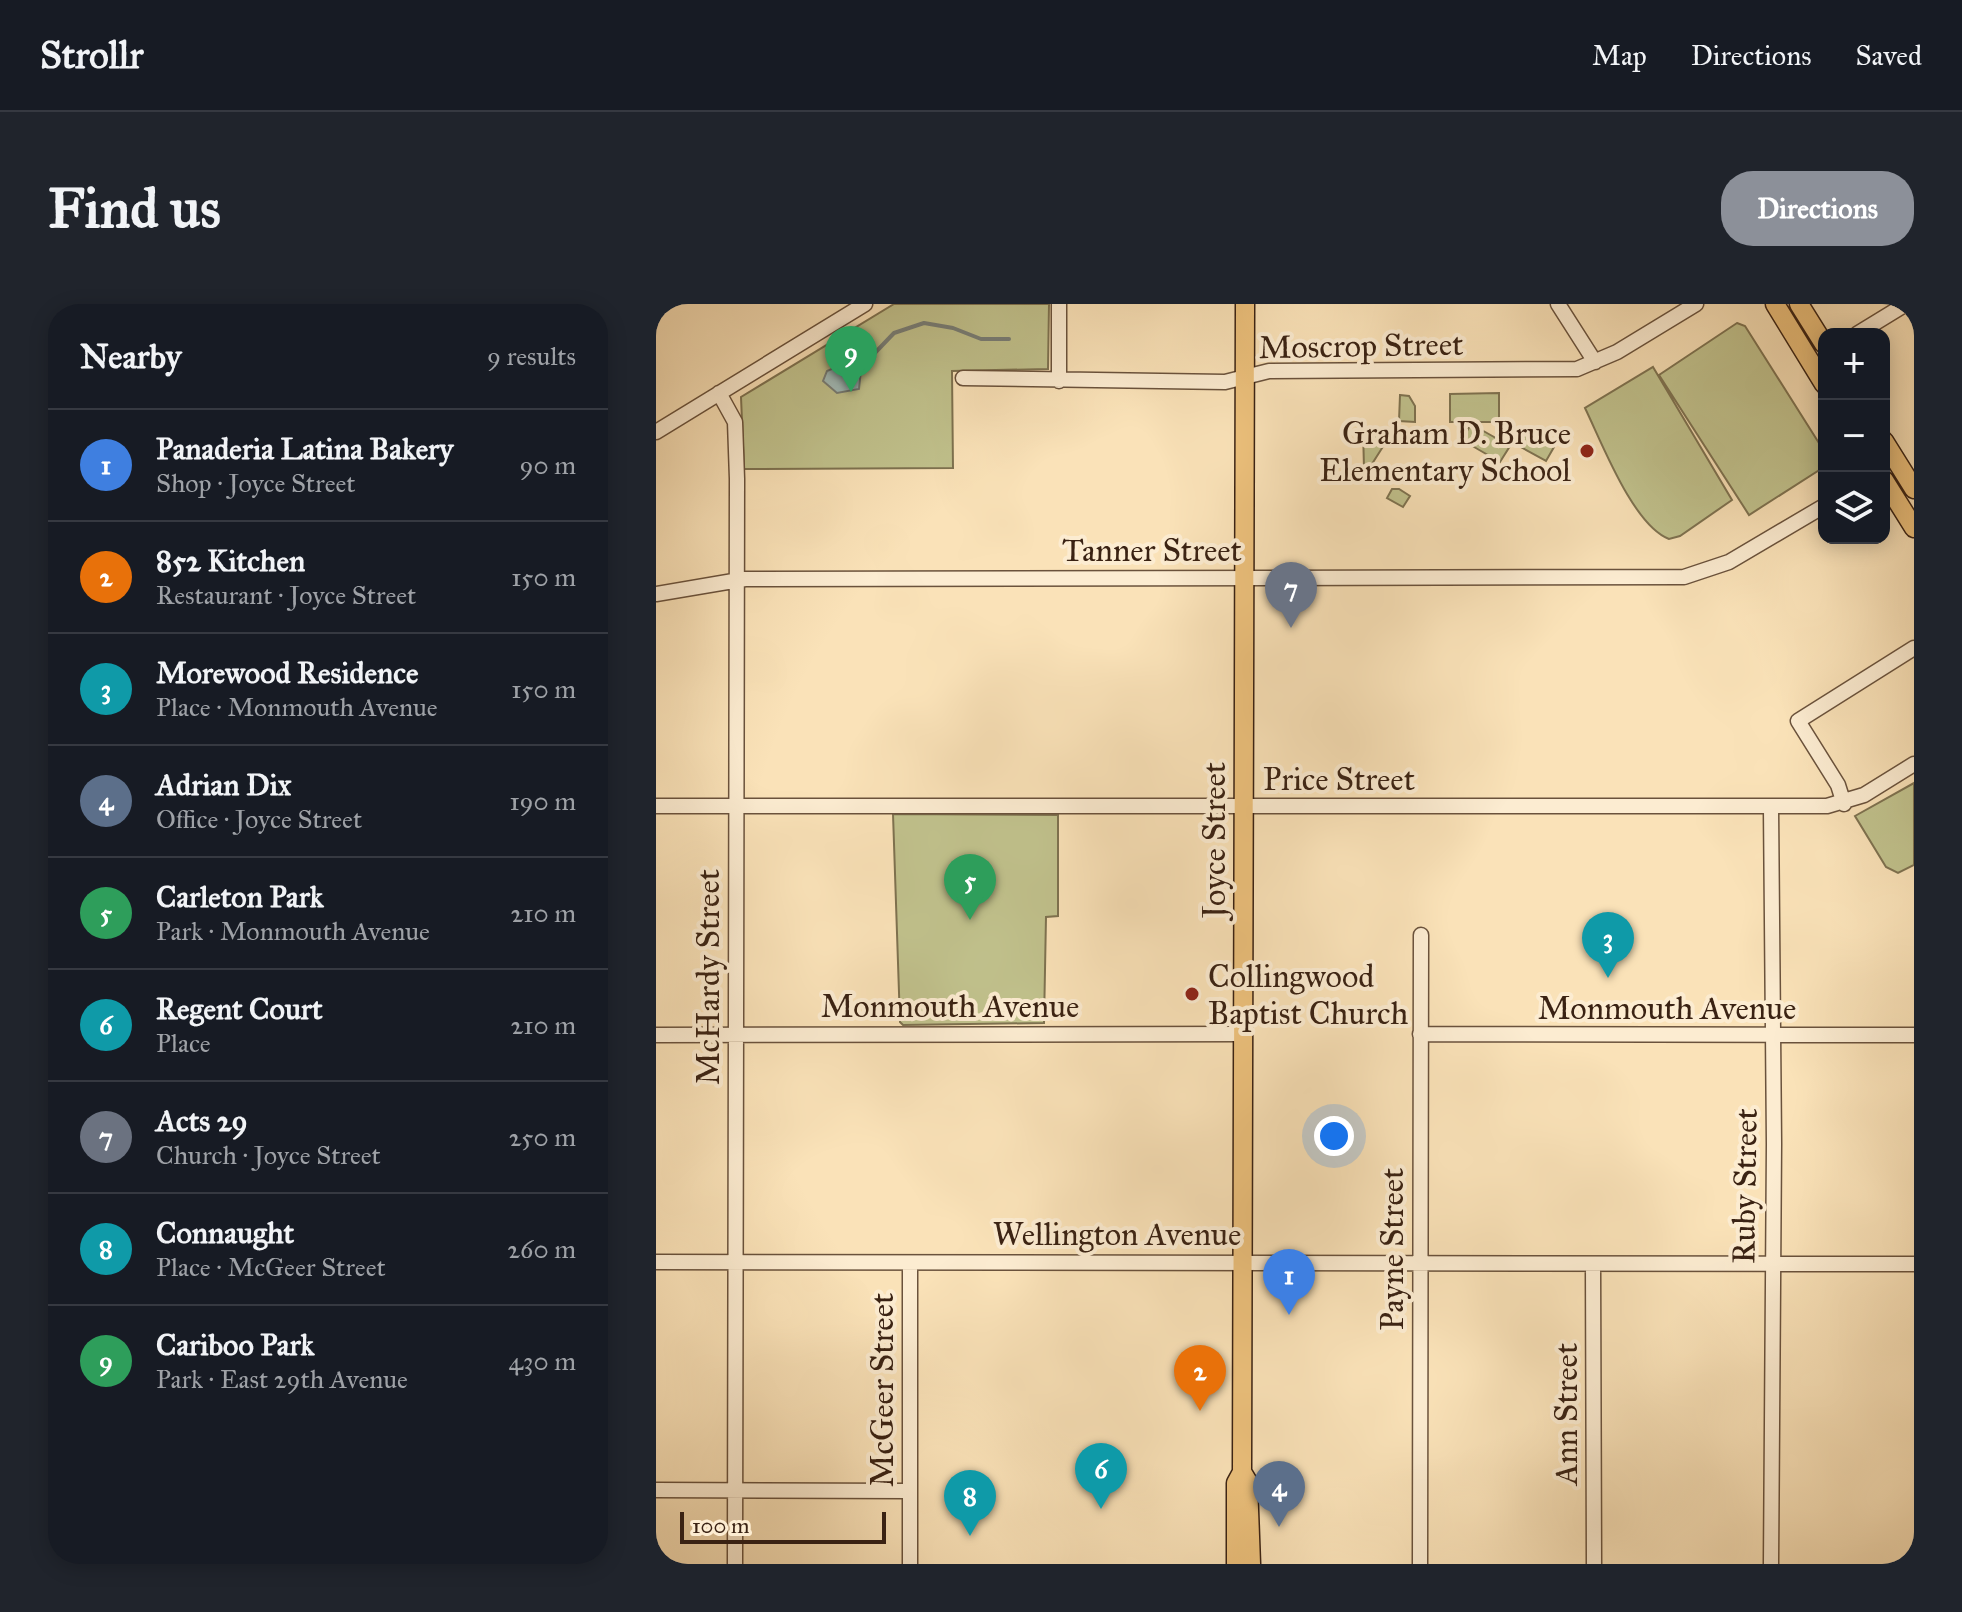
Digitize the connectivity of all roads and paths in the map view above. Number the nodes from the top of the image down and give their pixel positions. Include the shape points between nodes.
1 (865, 304) edge
2 (1059, 304) edge
3 (1245, 304) edge
4 (1558, 304) edge
5 (1696, 304) edge
6 (1775, 304) edge
7 (1799, 304) edge
8 (1906, 304) edge
9 (1867, 328) edge
10 (1818, 334) edge
11 (1595, 362) junction
12 (1818, 374) edge
13 (1245, 377) junction
14 (963, 378) dead end
15 (1059, 381) junction
16 (719, 393) junction
17 (656, 432) edge
18 (1890, 451) edge
19 (1914, 489) edge
20 (1890, 490) edge
21 (1818, 510) edge
22 (1914, 528) edge
23 (1244, 578) junction
24 (734, 580) junction
25 (656, 594) edge
26 (1914, 648) edge
27 (1914, 764) edge
28 (1844, 804) junction
29 (656, 806) edge
30 (735, 806) junction
31 (1244, 807) junction
32 (1771, 808) junction
33 (1421, 935) dead end
34 (737, 1033) junction
35 (1244, 1034) junction
36 (1420, 1034) junction
37 (656, 1035) edge
38 (1914, 1035) edge
39 (1773, 1037) junction
40 (656, 1262) edge
41 (737, 1262) junction
42 (1245, 1262) junction
43 (910, 1263) junction
44 (1421, 1263) junction
45 (1593, 1264) junction
46 (1771, 1264) junction
47 (1914, 1264) edge
48 (1242, 1472) junction
49 (656, 1490) edge
50 (736, 1490) junction
51 (910, 1491) junction
52 (735, 1564) edge
53 (910, 1564) edge
54 (1236, 1564) edge
55 (1251, 1564) edge
56 (1420, 1564) edge
57 (1594, 1564) edge
58 (1771, 1564) edge

1 - 16 street
2 - 15 street
3 - 13 main road, Joyce Street
4 - 11 street
5 - 11 street, Moscrop Street
6 - 12 main road
7 - 10 main road
8 - 9 street
11 - 13 street, Moscrop Street via 1557,371 1269,371
13 - 15 street, Moscrop Street via 1225,382
13 - 23 main road, Joyce Street
14 - 15 street, Moscrop Street
16 - 17 street
16 - 24 street, McHardy Street via 735,422
18 - 19 main road
20 - 22 main road
21 - 23 street, Tanner Street via 1729,562 1684,577
23 - 24 street, Tanner Street
23 - 31 main road, Joyce Street
24 - 25 street, Tanner Street
24 - 30 street, McHardy Street
26 - 28 street via 1798,721
27 - 28 street, Price Street
28 - 32 street, Price Street
29 - 30 street, Price Street
30 - 31 street, Price Street
30 - 34 street, McHardy Street
31 - 32 street, Price Street
31 - 35 main road, Joyce Street
32 - 39 street, Ruby Street
33 - 36 street, Payne Street
34 - 35 street, Monmouth Avenue
34 - 37 street, Monmouth Avenue
34 - 41 street, McHardy Street
35 - 42 main road, Joyce Street
36 - 39 street, Monmouth Avenue
36 - 44 street, Payne Street
38 - 39 street, Monmouth Avenue
39 - 46 street, Ruby Street
40 - 41 street, Wellington Avenue
41 - 43 street, Wellington Avenue
41 - 50 street, McHardy Street
42 - 43 street, Wellington Avenue
42 - 44 street, Wellington Avenue
42 - 48 main road, Joyce Street
43 - 51 street, McGeer Street
44 - 45 street, Wellington Avenue
44 - 56 street, Payne Street
45 - 46 street, Wellington Avenue
45 - 57 street, Ann Street
46 - 47 street, Wellington Avenue
46 - 58 street, Ruby Street
48 - 54 main road, Joyce Street via 1236,1483
48 - 55 main road, Joyce Street via 1248,1482
49 - 50 street
50 - 51 street
50 - 52 street, McHardy Street
51 - 53 street, McGeer Street

